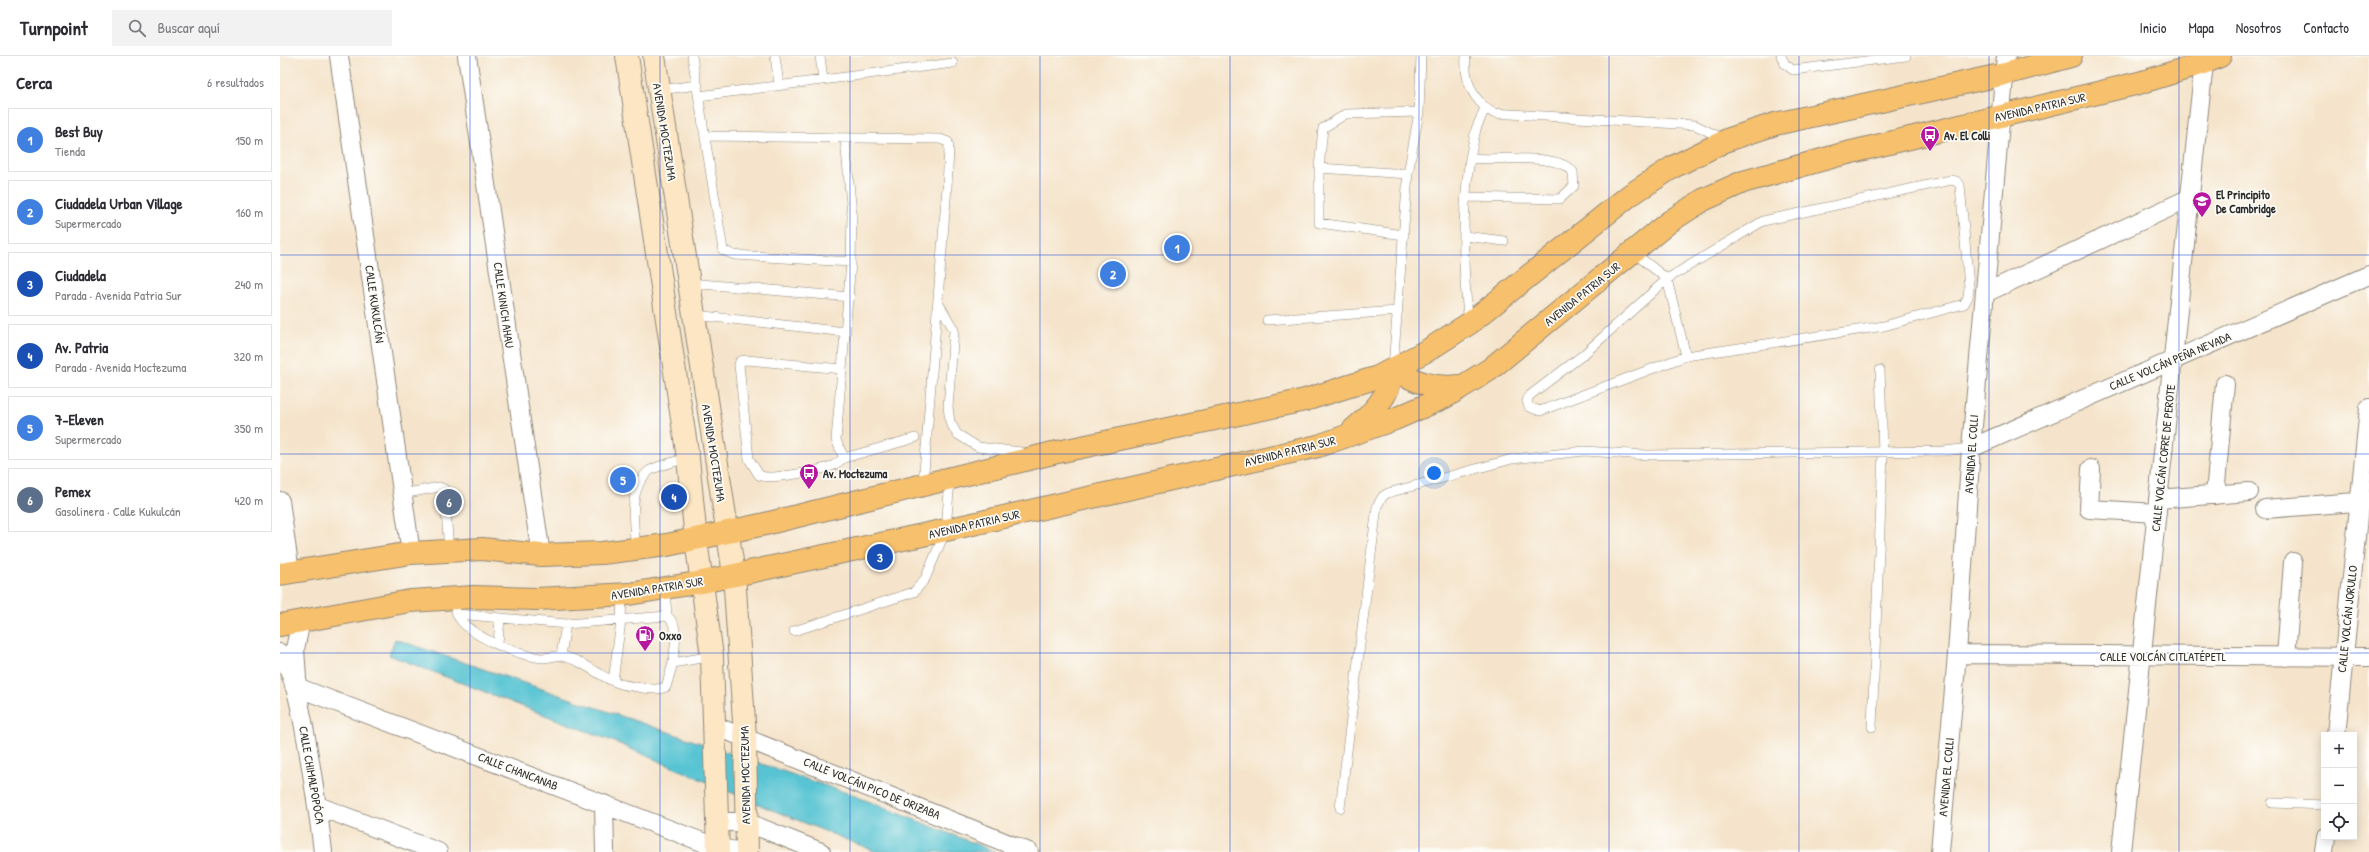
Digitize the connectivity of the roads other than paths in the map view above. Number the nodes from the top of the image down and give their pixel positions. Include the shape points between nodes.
1 (339, 56) edge
2 (467, 56) edge
3 (627, 56) edge
4 (654, 56) edge
5 (692, 56) edge
6 (775, 56) edge
7 (820, 56) edge
8 (1421, 56) edge
9 (1466, 56) edge
10 (1781, 56) edge
11 (1906, 56) edge
12 (2071, 56) edge
13 (2212, 60) edge
14 (953, 63) dead end
15 (2005, 65) edge
16 (823, 80) junction
17 (779, 84) junction
18 (698, 86) junction
19 (659, 90) junction
20 (699, 96) junction
21 (1485, 108) junction
22 (1419, 112) junction
23 (2002, 116) junction
24 (705, 136) junction
25 (846, 139) junction
26 (1727, 140) junction
27 (1470, 158) junction
28 (1319, 168) junction
29 (1408, 174) junction
30 (1467, 197) junction
31 (2190, 198) junction
32 (1404, 235) junction
33 (1465, 236) junction
34 (1504, 241) dead end
35 (1633, 252) junction
36 (851, 262) junction
37 (2369, 275) edge
38 (1667, 280) junction
39 (688, 283) junction
40 (1985, 293) junction
41 (850, 297) junction
42 (938, 304) junction
43 (1398, 311) junction
44 (693, 315) junction
45 (1267, 320) dead end
46 (1470, 323) junction
47 (846, 332) junction
48 (1686, 356) junction
49 (2173, 360) junction
50 (842, 369) junction
51 (1393, 369) junction
52 (1880, 370) dead end
53 (2225, 384) dead end
54 (1463, 386) junction
55 (2369, 408) edge
56 (1344, 437) junction
57 (915, 438) dead end
58 (1971, 448) junction
59 (1053, 452) junction
60 (1883, 452) junction
61 (688, 458) junction
62 (844, 458) junction
63 (2091, 468) dead end
64 (950, 477) junction
65 (923, 484) junction
66 (2249, 492) dead end
67 (402, 494) junction
68 (445, 495) dead end
69 (2215, 495) junction
70 (280, 501) edge
71 (2364, 501) edge
72 (2158, 506) junction
73 (2266, 509) dead end
74 (446, 511) dead end
75 (946, 530) junction
76 (727, 533) junction
77 (696, 540) junction
78 (636, 549) junction
79 (449, 551) junction
80 (410, 553) junction
81 (541, 555) junction
82 (2293, 562) dead end
83 (285, 573) edge
84 (734, 574) junction
85 (702, 582) junction
86 (665, 588) junction
87 (622, 595) junction
88 (455, 606) junction
89 (537, 610) junction
90 (666, 616) junction
91 (500, 618) junction
92 (302, 621) junction
93 (621, 621) junction
94 (566, 624) junction
95 (280, 625) edge
96 (794, 631) dead end
97 (498, 644) junction
98 (280, 653) edge
99 (1957, 654) junction
100 (561, 656) junction
101 (712, 656) junction
102 (2142, 656) junction
103 (2286, 657) junction
104 (2343, 657) junction
105 (2369, 657) edge
106 (673, 663) junction
107 (613, 681) junction
108 (297, 691) junction
109 (1872, 727) dead end
110 (715, 731) junction
111 (2336, 732) edge
112 (745, 745) junction
113 (2272, 803) dead end
114 (604, 804) junction
115 (2321, 805) edge
116 (318, 806) junction
117 (1340, 808) dead end
118 (746, 813) junction
119 (718, 822) junction
120 (2326, 840) edge
121 (718, 850) edge
122 (323, 852) edge
123 (438, 852) edge
124 (605, 852) edge
125 (743, 852) edge
126 (747, 852) edge
127 (821, 852) edge
128 (1029, 852) edge
129 (1940, 852) edge
130 (2121, 852) edge
131 (2324, 852) edge

1 - 67 street, CALLE KUKULCÁN
2 - 81 street, CALLE KINICH AHAU
3 - 61 street
4 - 19 street, AVENIDA MOCTEZUMA
5 - 18 lane
6 - 17 lane
7 - 16 lane
8 - 22 lane
9 - 21 lane via 1465,71 1469,86
10 - 11 lane via 1785,64 1793,70
12 - 15 main road
13 - 23 main road, AVENIDA PATRIA SUR via 2139,83
13 - 31 street, CALLE VOLCÁN COFRE DE PEROTE
14 - 16 lane
15 - 23 street, AVENIDA EL COLLI
15 - 26 main road via 1776,124
16 - 17 lane
17 - 20 lane
18 - 19 lane
18 - 20 lane
19 - 39 street, AVENIDA MOCTEZUMA
20 - 24 lane
21 - 26 lane via 1493,113 1695,125
21 - 27 lane via 1476,129
22 - 28 lane via 1346,114 1323,128
22 - 29 lane
23 - 35 main road, AVENIDA PATRIA SUR via 1838,155 1743,182 1704,200 1669,222
23 - 40 street, AVENIDA EL COLLI
24 - 25 lane
24 - 36 lane via 725,253
25 - 36 lane via 852,215
25 - 42 lane via 940,139 948,142
26 - 46 main road via 1673,167 1630,195
27 - 30 lane
27 - 30 lane via 1558,162 1574,172 1574,186 1560,199 1552,200
28 - 29 lane
28 - 32 lane via 1319,223
29 - 32 lane
30 - 33 lane
31 - 40 street
31 - 49 street, CALLE VOLCÁN COFRE DE PEROTE
32 - 43 lane
33 - 34 lane
33 - 46 lane via 1464,279
35 - 38 lane
35 - 54 main road, AVENIDA PATRIA SUR via 1489,370
36 - 41 lane
37 - 49 street, CALLE VOLCÁN PEÑA NEVADA
38 - 48 lane
38 - 48 lane via 1583,355 1529,396 1529,407 1540,411
38 - 48 lane via 1763,221 1951,180 1960,185 1968,287 1968,297 1964,304 1884,326
39 - 41 lane
39 - 44 street, AVENIDA MOCTEZUMA
40 - 58 street, AVENIDA EL COLLI
41 - 47 lane
42 - 59 lane via 954,330 948,407 950,422 958,434 978,447 1009,452
42 - 65 lane
43 - 45 lane
43 - 51 lane
44 - 47 lane
44 - 76 street, AVENIDA MOCTEZUMA
46 - 51 main road
47 - 50 lane
49 - 58 street, CALLE VOLCÁN PEÑA NEVADA
49 - 72 street, CALLE VOLCÁN COFRE DE PEROTE
50 - 62 lane via 836,440
50 - 62 lane via 747,360 740,361 739,365 749,459 759,475 770,478 821,468 833,465
51 - 54 main road via 1415,382 1431,387
51 - 56 main road via 1391,383 1384,397 1367,418
51 - 59 main road via 1378,377 1305,400
52 - 60 lane
53 - 69 street
54 - 56 main road, AVENIDA PATRIA SUR via 1445,397 1395,419
55 - 71 street, CALLE VOLCÁN JORULLO
56 - 75 main road, AVENIDA PATRIA SUR via 1318,446
57 - 62 lane
58 - 60 lane
58 - 99 street, AVENIDA EL COLLI
59 - 64 main road
60 - 109 lane
60 - 117 lane via 1647,455 1584,451 1512,459 1383,496 1377,506
61 - 77 street
61 - 78 lane via 649,471 641,482 633,499
63 - 72 street via 2090,509
64 - 65 main road
64 - 75 lane
65 - 76 main road
66 - 69 street
67 - 68 lane via 439,487 444,489
67 - 80 street, CALLE KUKULCÁN
69 - 72 street
70 - 83 street
71 - 73 street
71 - 104 street, CALLE VOLCÁN JORULLO
72 - 102 street, CALLE VOLCÁN COFRE DE PEROTE
74 - 79 lane
75 - 84 main road, AVENIDA PATRIA SUR
75 - 96 lane via 925,579 914,592
76 - 77 main road
76 - 84 street, AVENIDA MOCTEZUMA
77 - 78 main road
77 - 85 street
78 - 81 main road
79 - 80 main road
79 - 81 main road via 482,549
80 - 83 main road
82 - 103 street
84 - 85 main road, AVENIDA PATRIA SUR
84 - 112 street, AVENIDA MOCTEZUMA
85 - 86 main road, AVENIDA PATRIA SUR
85 - 101 street
86 - 87 main road, AVENIDA PATRIA SUR
86 - 90 lane
87 - 89 main road, AVENIDA PATRIA SUR
87 - 93 lane
88 - 89 main road, AVENIDA PATRIA SUR
88 - 91 lane
88 - 92 main road, AVENIDA PATRIA SUR via 410,601
88 - 97 lane via 466,628
89 - 91 lane
89 - 94 lane
90 - 93 lane
90 - 106 lane via 675,628
91 - 97 lane
92 - 95 main road, AVENIDA PATRIA SUR
92 - 108 street, CALLE CHIMALPOPÓCA via 294,662
93 - 94 lane
93 - 107 lane
94 - 100 lane
97 - 100 lane via 523,655 543,658
98 - 108 street, CALLE CHIMALPOPÓCA
99 - 102 street, CALLE VOLCÁN CITLATÉPETL
99 - 129 street, AVENIDA EL COLLI
100 - 107 lane via 593,669
101 - 106 lane
101 - 110 street
102 - 103 street, CALLE VOLCÁN CITLATÉPETL
102 - 130 street, CALLE VOLCÁN COFRE DE PEROTE
103 - 104 street, CALLE VOLCÁN CITLATÉPETL
104 - 105 street, CALLE VOLCÁN CITLATÉPETL
104 - 111 street, CALLE VOLCÁN JORULLO
106 - 107 lane via 666,686 659,690 623,685
108 - 114 street, CALLE CHANCANAB
108 - 116 street, CALLE CHIMALPOPÓCA
110 - 112 street, CALLE VOLCÁN PICO DE ORIZABA
110 - 119 street
112 - 118 street, AVENIDA MOCTEZUMA
112 - 128 street, CALLE VOLCÁN PICO DE ORIZABA
113 - 115 lane
114 - 121 street, CALLE CHANCANAB
114 - 124 street
116 - 122 street, CALLE CHIMALPOPÓCA
116 - 123 street
118 - 119 street
118 - 126 street, AVENIDA MOCTEZUMA
118 - 127 street
119 - 121 street
120 - 131 street
121 - 125 street, CALLE CHANCANAB

